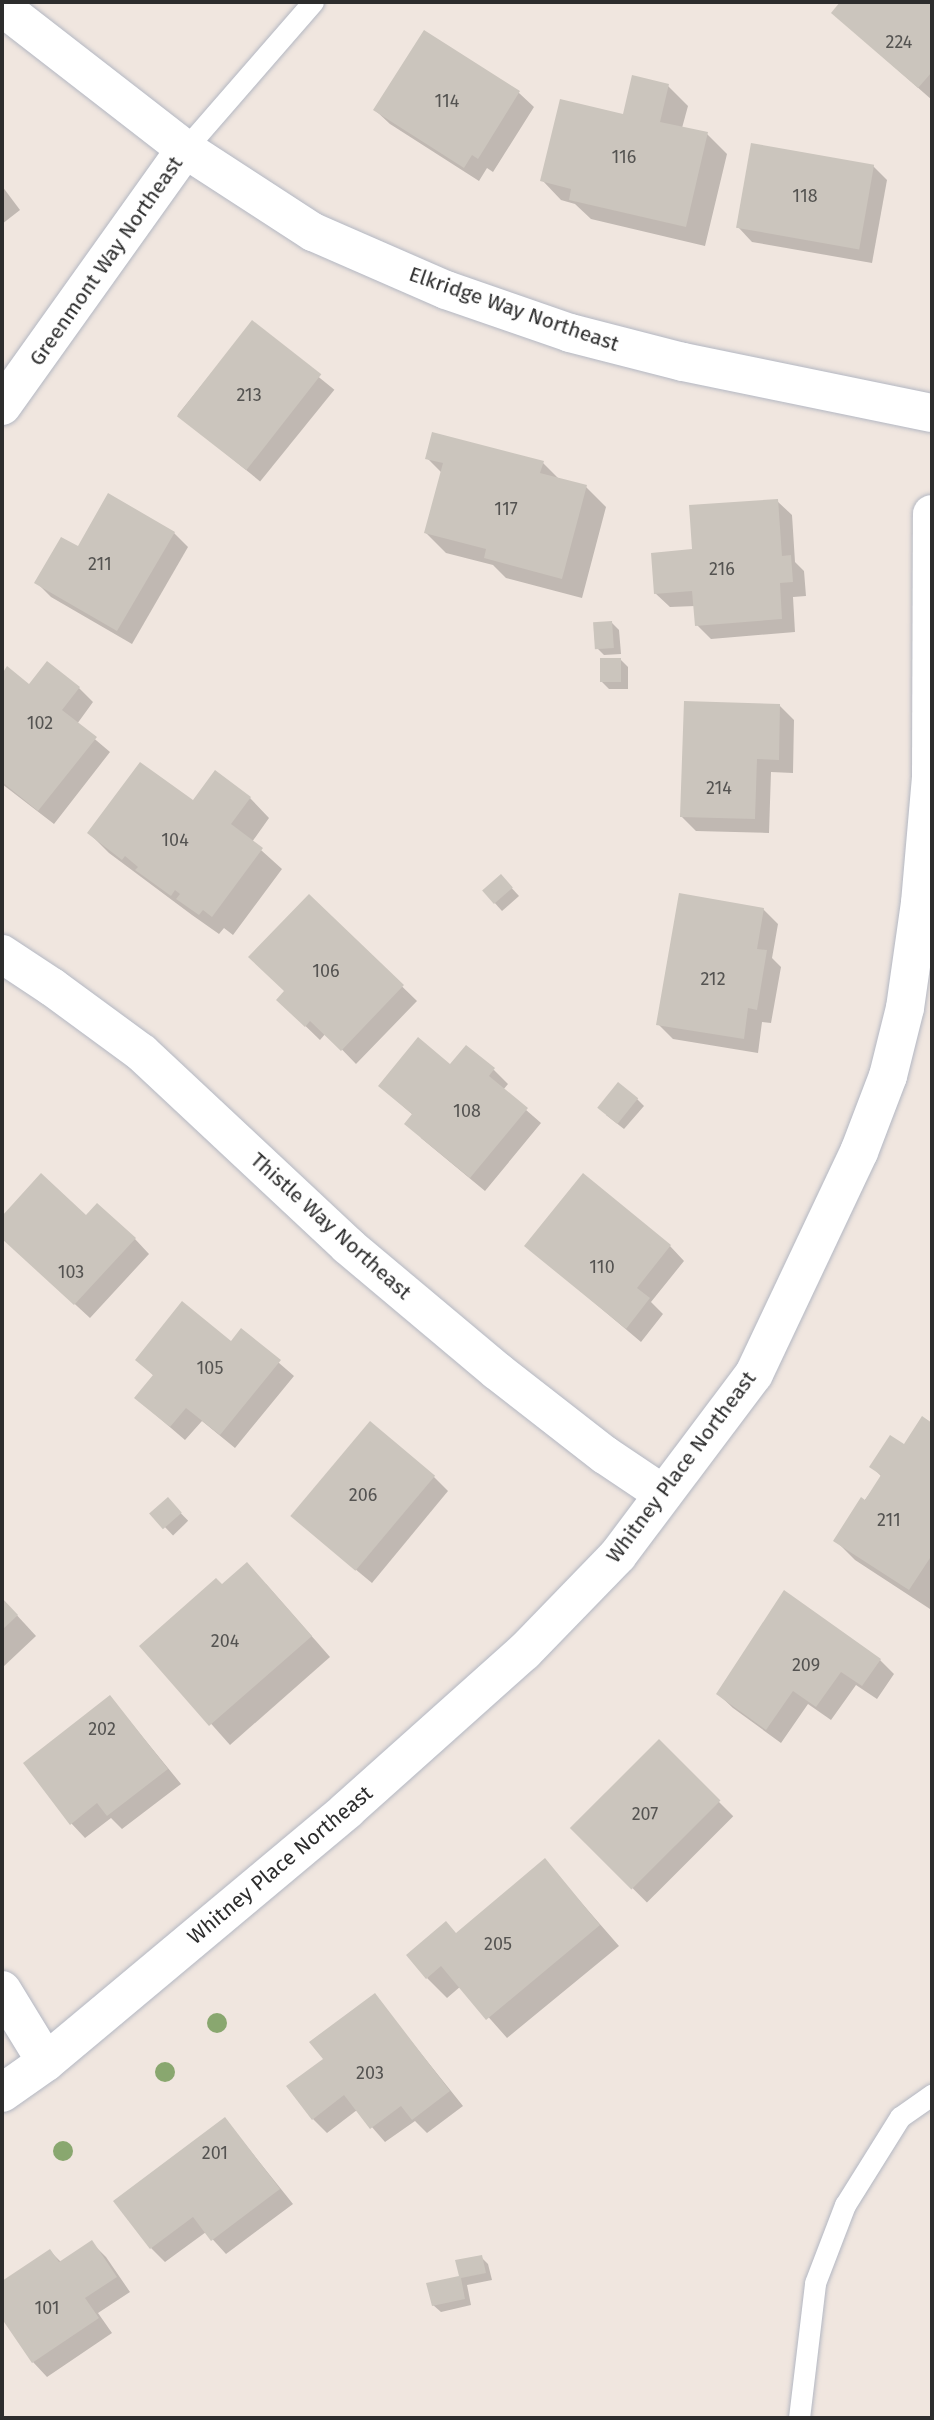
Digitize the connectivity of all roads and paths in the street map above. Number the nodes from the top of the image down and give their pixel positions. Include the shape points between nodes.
1 (313, 2) edge
2 (2, 7) edge
3 (185, 149) junction
4 (2, 406) edge
5 (932, 413) edge
6 (932, 514) edge
7 (2, 954) edge
8 (663, 1494) junction
9 (2, 1990) edge
10 (46, 2062) junction
11 (2, 2093) edge
12 (932, 2095) edge
13 (799, 2418) edge

1 - 3 lane
2 - 3 street, Elkridge Way Northeast
3 - 4 street, Greenmont Way Northeast
3 - 5 street, Elkridge Way Northeast via 313,232 446,290 570,333 683,362
6 - 8 street, Whitney Place Northeast via 931,776 905,1008 888,1076 824,1232 754,1374
7 - 8 street, Thistle Way Northeast via 142,1053 348,1246 498,1371
8 - 10 street, Whitney Place Northeast via 618,1555 524,1652 347,1810
9 - 10 street
10 - 11 street, Whitney Place Northeast
12 - 13 lane via 900,2117 845,2205 815,2283

